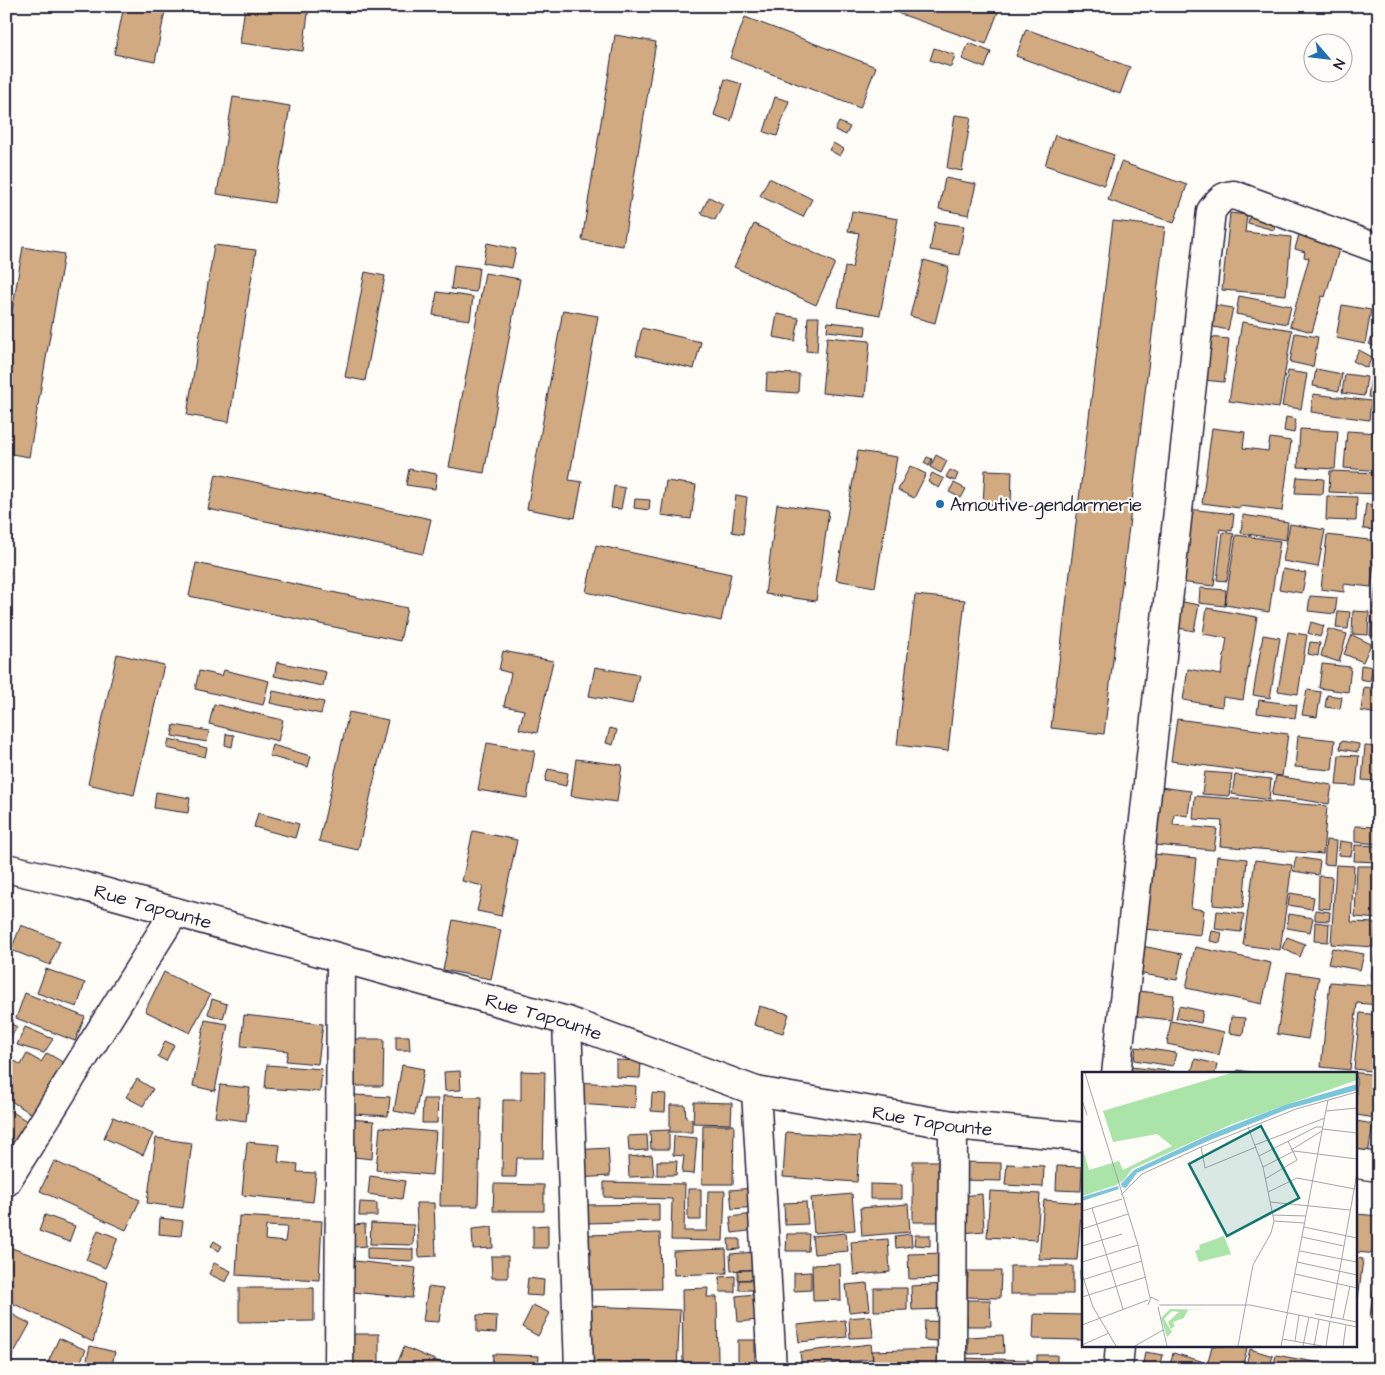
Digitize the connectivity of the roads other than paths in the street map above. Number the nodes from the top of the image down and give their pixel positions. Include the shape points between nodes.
1 (1379, 249) edge
2 (6, 868) edge
3 (174, 913) junction
4 (341, 959) junction
5 (567, 1021) junction
6 (1116, 1072) edge
7 (756, 1091) junction
8 (953, 1125) junction
9 (1082, 1137) edge
10 (1358, 1164) edge
11 (1379, 1167) edge
12 (6, 1182) edge
13 (1120, 1348) edge
14 (339, 1369) edge
15 (579, 1369) edge
16 (772, 1369) edge
17 (952, 1369) edge
18 (1118, 1369) edge

1 - 6 street via 1234,195 1220,199 1211,210
2 - 3 street, Rue Tapounte
3 - 4 street, Rue Tapounte
3 - 12 street
4 - 5 street, Rue Tapounte
4 - 14 street
5 - 7 street, Rue Tapounte
5 - 15 street
7 - 8 street, Rue Tapounte
7 - 16 street
8 - 9 street, Rue Tapounte
8 - 17 street
10 - 11 street
13 - 18 street

